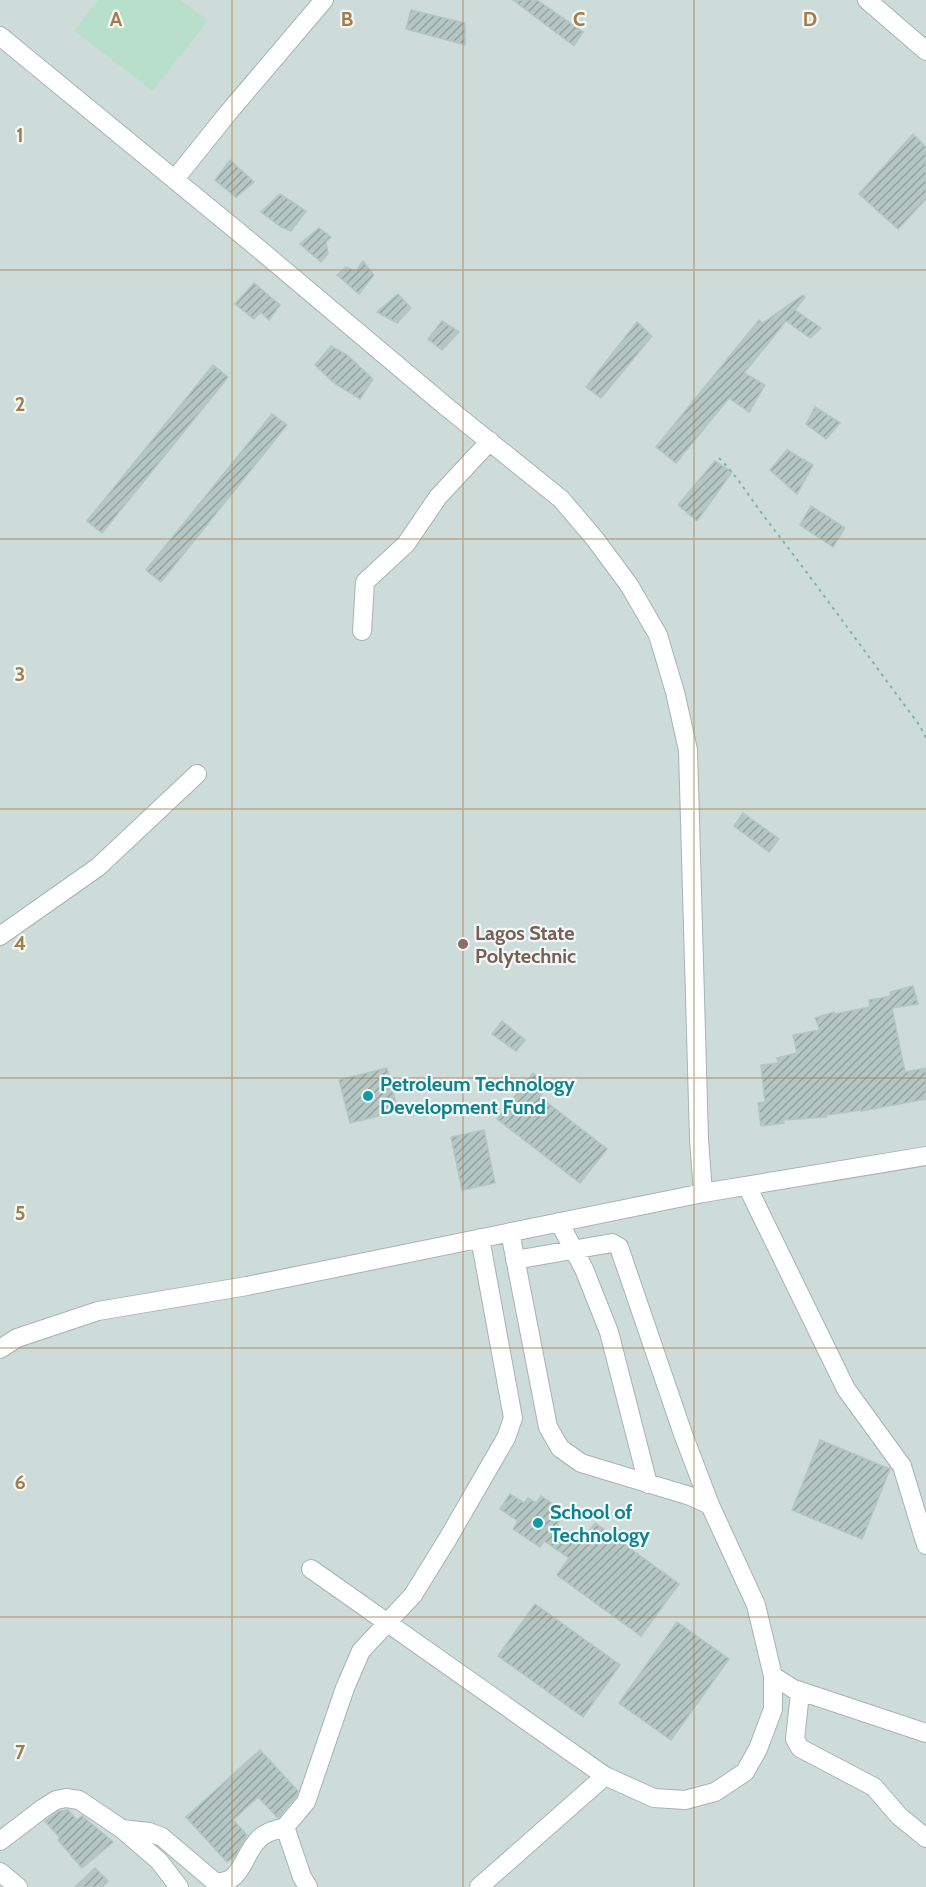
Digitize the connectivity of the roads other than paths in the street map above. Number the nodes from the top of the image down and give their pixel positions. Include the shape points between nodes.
1 (324, 0) edge
2 (867, 0) edge
3 (0, 36) edge
4 (926, 51) edge
5 (176, 179) junction
6 (490, 441) junction
7 (362, 631) dead end
8 (197, 774) dead end
9 (0, 936) edge
10 (926, 1156) edge
11 (747, 1186) junction
12 (703, 1193) junction
13 (559, 1222) junction
14 (510, 1232) junction
15 (480, 1238) junction
16 (574, 1250) junction
17 (515, 1260) junction
18 (0, 1349) edge
19 (648, 1484) junction
20 (710, 1504) junction
21 (926, 1545) edge
22 (311, 1569) dead end
23 (388, 1624) junction
24 (773, 1676) junction
25 (797, 1690) junction
26 (926, 1733) edge
27 (605, 1776) junction
28 (285, 1827) junction
29 (122, 1829) junction
30 (926, 1838) edge
31 (0, 1841) edge
32 (0, 1872) edge
33 (18, 1887) edge
34 (179, 1887) edge
35 (308, 1887) edge
36 (479, 1887) edge

1 - 5 street
2 - 4 street
3 - 5 street
5 - 6 street
6 - 7 street via 438,497 406,544 365,582
6 - 12 street via 561,499 629,585 658,635 675,692 688,750
8 - 9 street via 98,867
10 - 11 street
11 - 12 street
11 - 21 street via 846,1389 902,1466
12 - 13 street
13 - 14 street
13 - 16 street
14 - 15 street
14 - 17 street
15 - 18 street via 247,1286 98,1311 17,1338
15 - 23 street via 513,1418 506,1438 447,1540 413,1595
16 - 17 street
16 - 19 street via 609,1332
16 - 20 street via 612,1243 619,1247
17 - 19 street via 548,1427 560,1448 582,1463
19 - 20 street
20 - 24 street via 756,1605
22 - 23 street
23 - 27 street
23 - 28 street via 361,1652 306,1802
24 - 25 street
24 - 27 street via 772,1709 758,1749 745,1772 715,1792 685,1800 654,1798
25 - 26 street
25 - 30 street via 800,1696 795,1739 800,1748 874,1787 899,1816
27 - 36 street
28 - 29 street via 258,1839 234,1878 225,1883 214,1882 162,1837
28 - 35 street
29 - 31 street via 79,1800 66,1798 42,1809
29 - 34 street via 159,1861
32 - 33 street

